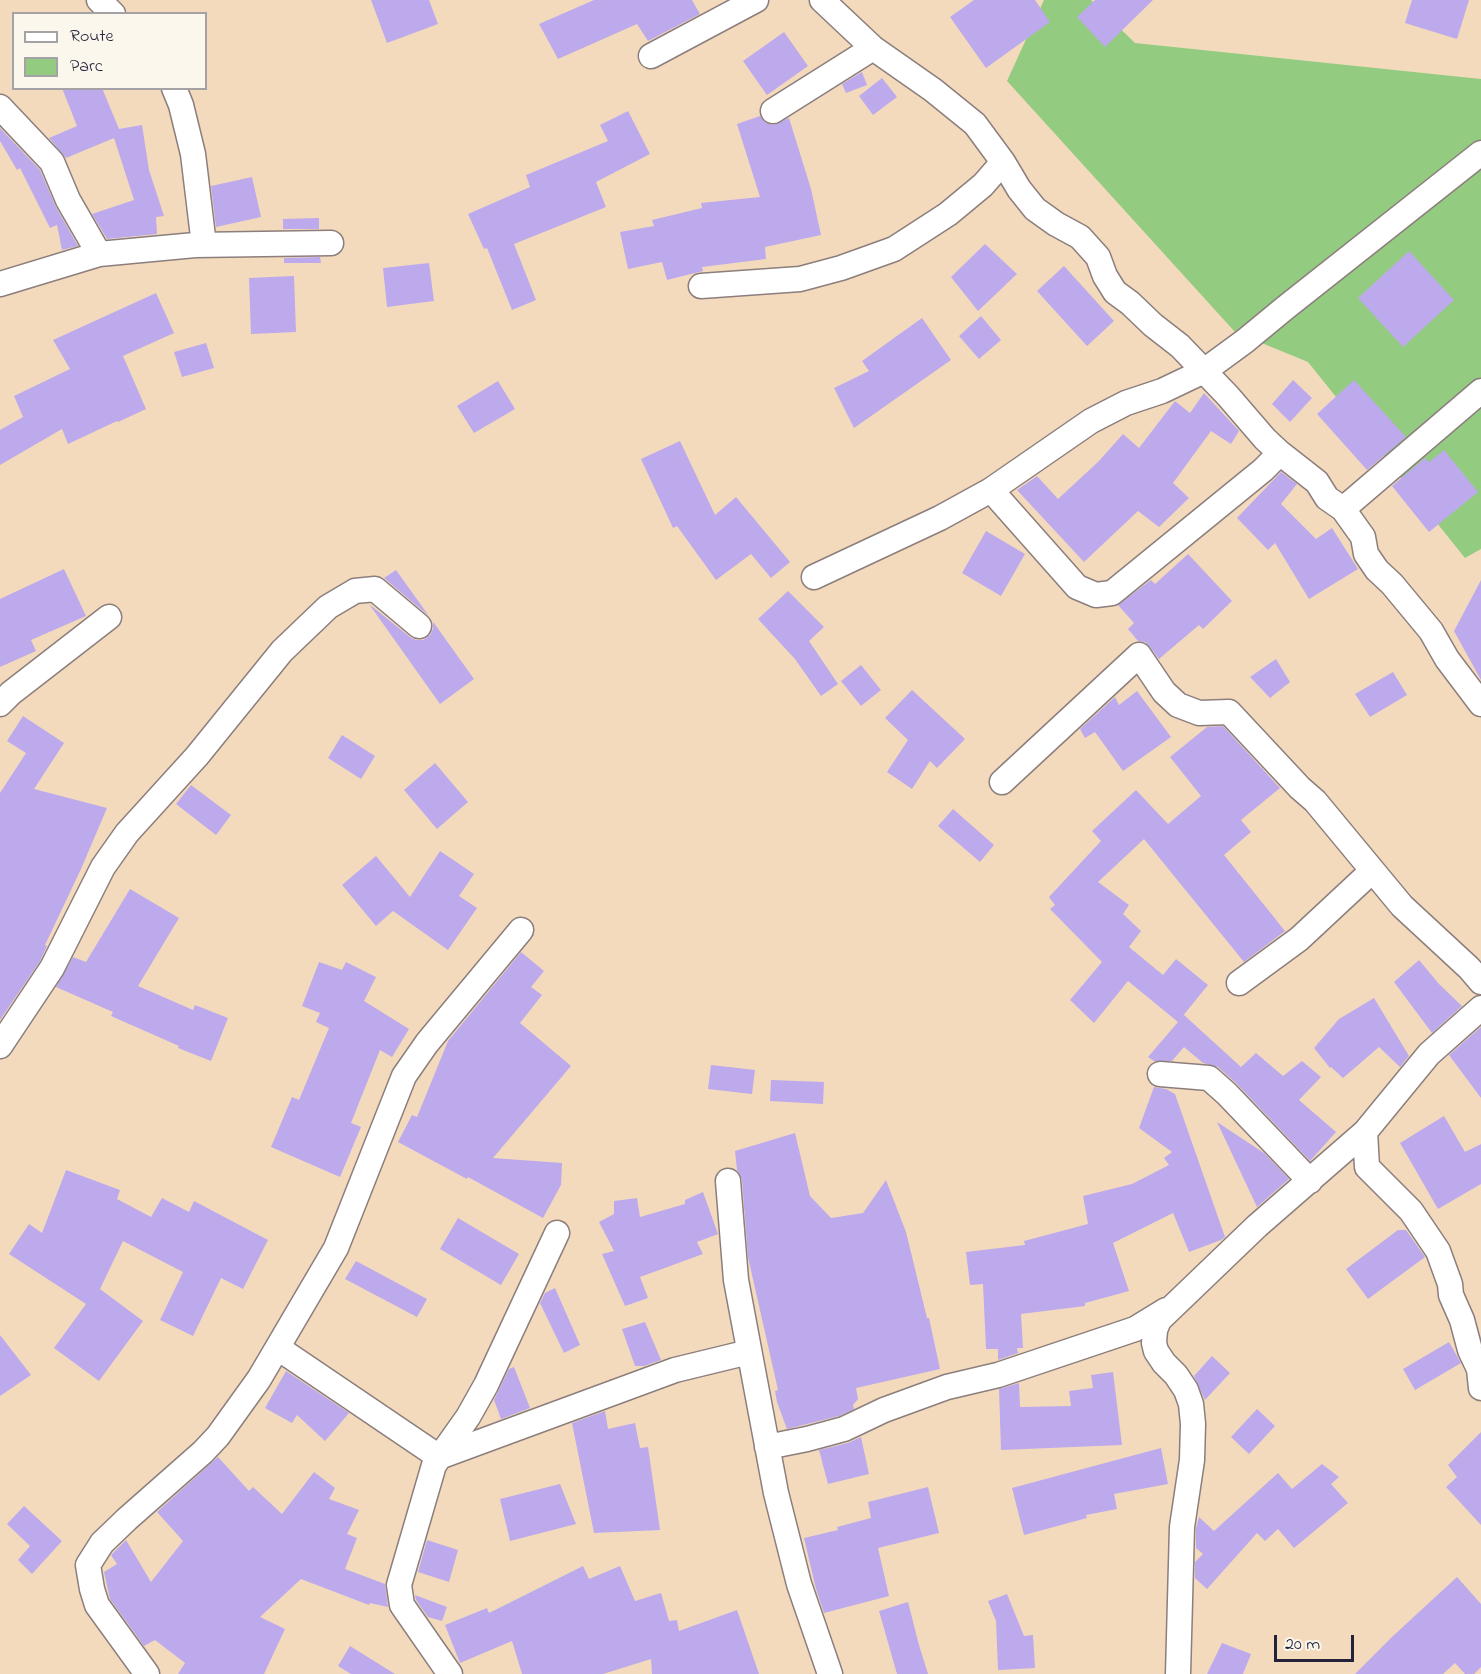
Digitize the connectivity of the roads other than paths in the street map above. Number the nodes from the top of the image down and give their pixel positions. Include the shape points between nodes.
1 (99, 0) edge
2 (756, 0) edge
3 (822, 0) edge
4 (111, 12) edge
5 (873, 48) junction
6 (651, 56) dead end
7 (175, 90) edge
8 (0, 107) edge
9 (773, 111) dead end
10 (1481, 153) edge
11 (1003, 162) junction
12 (331, 243) dead end
13 (204, 245) junction
14 (99, 254) junction
15 (0, 284) edge
16 (701, 286) dead end
17 (1204, 371) junction
18 (1481, 391) edge
19 (1280, 453) junction
20 (991, 489) junction
21 (1343, 509) junction
22 (814, 577) dead end
23 (109, 617) dead end
24 (419, 626) dead end
25 (0, 704) edge
26 (1481, 704) edge
27 (1002, 782) dead end
28 (1372, 871) junction
29 (521, 930) dead end
30 (1481, 982) edge
31 (1239, 983) dead end
32 (1481, 1008) edge
33 (0, 1046) edge
34 (1160, 1074) dead end
35 (1365, 1132) junction
36 (728, 1181) dead end
37 (1310, 1181) junction
38 (557, 1233) dead end
39 (1171, 1307) junction
40 (278, 1348) junction
41 (749, 1352) junction
42 (1481, 1388) edge
43 (767, 1447) junction
44 (439, 1457) junction
45 (147, 1674) edge
46 (450, 1674) edge
47 (830, 1674) edge
48 (1178, 1674) edge

1 - 4 street
2 - 6 street
3 - 5 street
5 - 9 street
5 - 11 street via 975,124
7 - 13 street via 193,154
8 - 14 street via 52,162 68,200
10 - 17 street
11 - 16 street via 948,214 894,249 800,279
11 - 17 street via 1035,209 1080,237 1098,257 1115,292
12 - 13 street
13 - 14 street
14 - 15 street
17 - 19 street
17 - 20 street via 1091,422
18 - 21 street
19 - 20 street via 1112,593 1096,595 1077,587
19 - 21 street
20 - 22 street via 940,518
21 - 26 street via 1363,537 1366,554 1377,570 1431,632
23 - 25 street
24 - 33 street via 375,589 355,591 328,607 282,651 197,756 127,833 103,867 52,968
27 - 28 street via 1139,656 1178,705 1198,713 1229,712 1316,801
28 - 30 street via 1402,906
28 - 31 street via 1299,939
29 - 40 street via 404,1076 336,1248
32 - 35 street via 1429,1054
34 - 37 street via 1209,1078
35 - 37 street
35 - 42 street via 1367,1167 1411,1211 1438,1251 1450,1295 1479,1369
36 - 41 street via 736,1280
37 - 39 street
38 - 44 street via 486,1385
39 - 43 street via 1135,1329 998,1375 947,1387 844,1429
39 - 48 street via 1159,1320 1154,1343 1186,1390 1193,1424 1182,1527
40 - 44 street
40 - 45 street via 218,1436 110,1535 88,1565 97,1605
41 - 43 street
41 - 44 street via 675,1370
43 - 47 street via 790,1554
44 - 46 street via 421,1504 399,1585 402,1605

